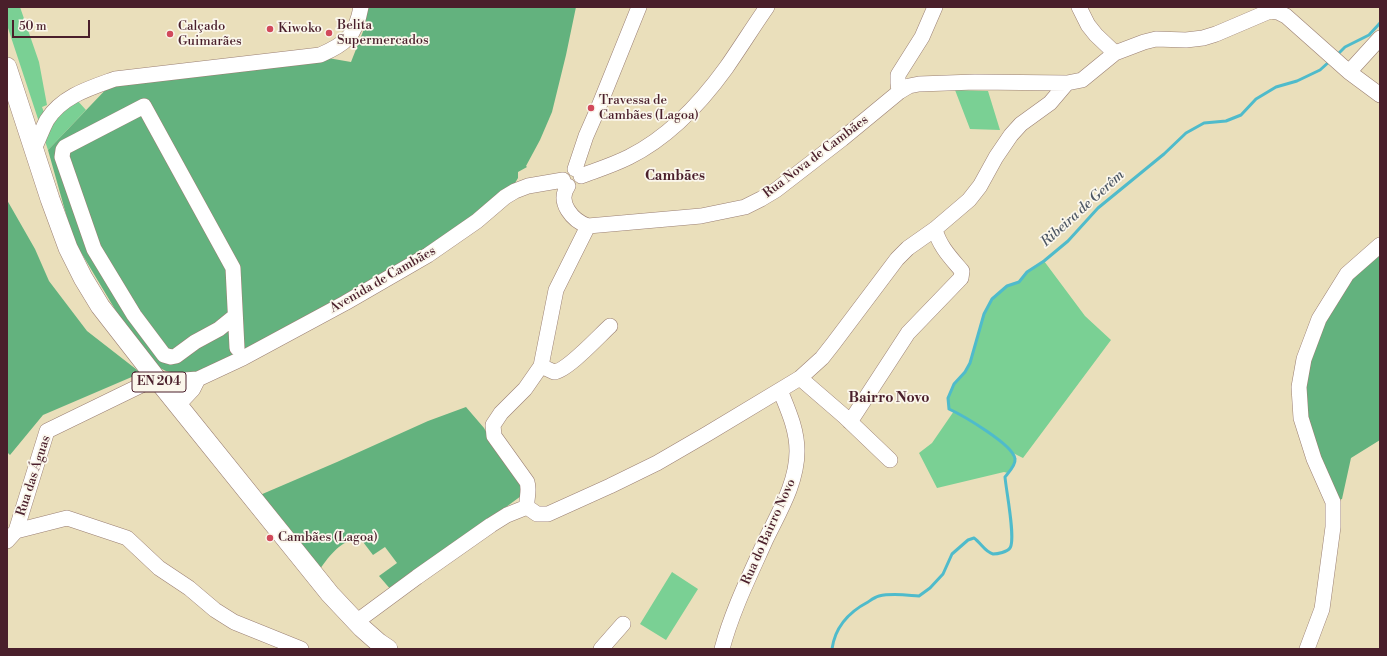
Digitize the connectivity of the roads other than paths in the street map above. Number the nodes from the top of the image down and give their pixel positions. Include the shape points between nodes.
1 (361, 7) edge
2 (639, 7) edge
3 (767, 7) edge
4 (935, 7) edge
5 (1078, 7) edge
6 (1380, 38) edge
7 (1115, 53) junction
8 (7, 67) edge
9 (1349, 72) junction
10 (1067, 83) junction
11 (899, 92) junction
12 (1380, 95) edge
13 (34, 149) junction
14 (578, 172) junction
15 (565, 183) junction
16 (588, 226) junction
17 (935, 229) junction
18 (1380, 245) edge
19 (235, 316) junction
20 (610, 326) dead end
21 (210, 335) junction
22 (240, 353) junction
23 (541, 366) junction
24 (800, 378) junction
25 (198, 379) junction
26 (160, 383) junction
27 (780, 390) junction
28 (178, 405) junction
29 (850, 422) junction
30 (890, 460) dead end
31 (527, 507) junction
32 (12, 536) edge
33 (356, 622) junction
34 (623, 624) dead end
35 (378, 647) edge
36 (301, 649) edge
37 (601, 649) edge
38 (722, 649) edge
39 (1307, 649) edge

1 - 13 street via 359,19 345,42 320,55 115,79 92,88 64,101 56,109 47,120
2 - 14 street via 586,136
3 - 14 street via 727,67 678,124 629,157 603,169
4 - 11 street via 922,37 898,75
5 - 7 street via 1096,35
6 - 9 street
7 - 9 street via 1156,39 1203,38 1270,11 1286,16
7 - 10 street via 1082,80
8 - 13 main road, EN 204
9 - 12 street
10 - 11 street, Rua Nova de Cambães via 920,84 909,86
10 - 17 street via 1050,103 1011,135 969,200
11 - 16 street, Rua Nova de Cambães via 776,190 745,207 701,216
13 - 26 main road, EN 204 via 68,248 83,278 100,306
14 - 15 street via 567,170 563,174
15 - 16 street via 563,194 567,208 578,222
15 - 22 street, Avenida de Cambães via 528,186 515,190 477,221 428,255 345,303
16 - 23 street via 556,290
17 - 24 street via 902,253 822,358
17 - 29 street via 941,245 962,271 961,278 908,333
18 - 39 street via 1347,274 1319,319 1304,359 1299,387 1301,418 1314,459 1333,502 1333,527 1322,609
19 - 21 street
19 - 21 street via 233,268 144,106 65,146 62,157 94,249 134,315 164,355 176,356
19 - 22 street
20 - 23 street via 559,371 554,372
21 - 22 street via 220,336
22 - 25 street, Avenida de Cambães
23 - 31 street via 525,389 493,425 494,436 528,482
24 - 27 street
24 - 29 street
25 - 26 street, Avenida de Cambães
25 - 28 street via 193,389
26 - 28 main road, EN 204
26 - 32 street, Rua das Águas via 47,431
27 - 31 street via 658,463 610,486 548,514 537,514
27 - 38 street, Rua do Bairro Novo via 794,425 797,453 793,479 738,603
28 - 33 main road, EN 204 via 330,594
29 - 30 street
31 - 33 street via 491,525
32 - 36 street via 67,518 126,538 159,568 215,610 234,622
33 - 35 main road, EN 204
34 - 37 street

